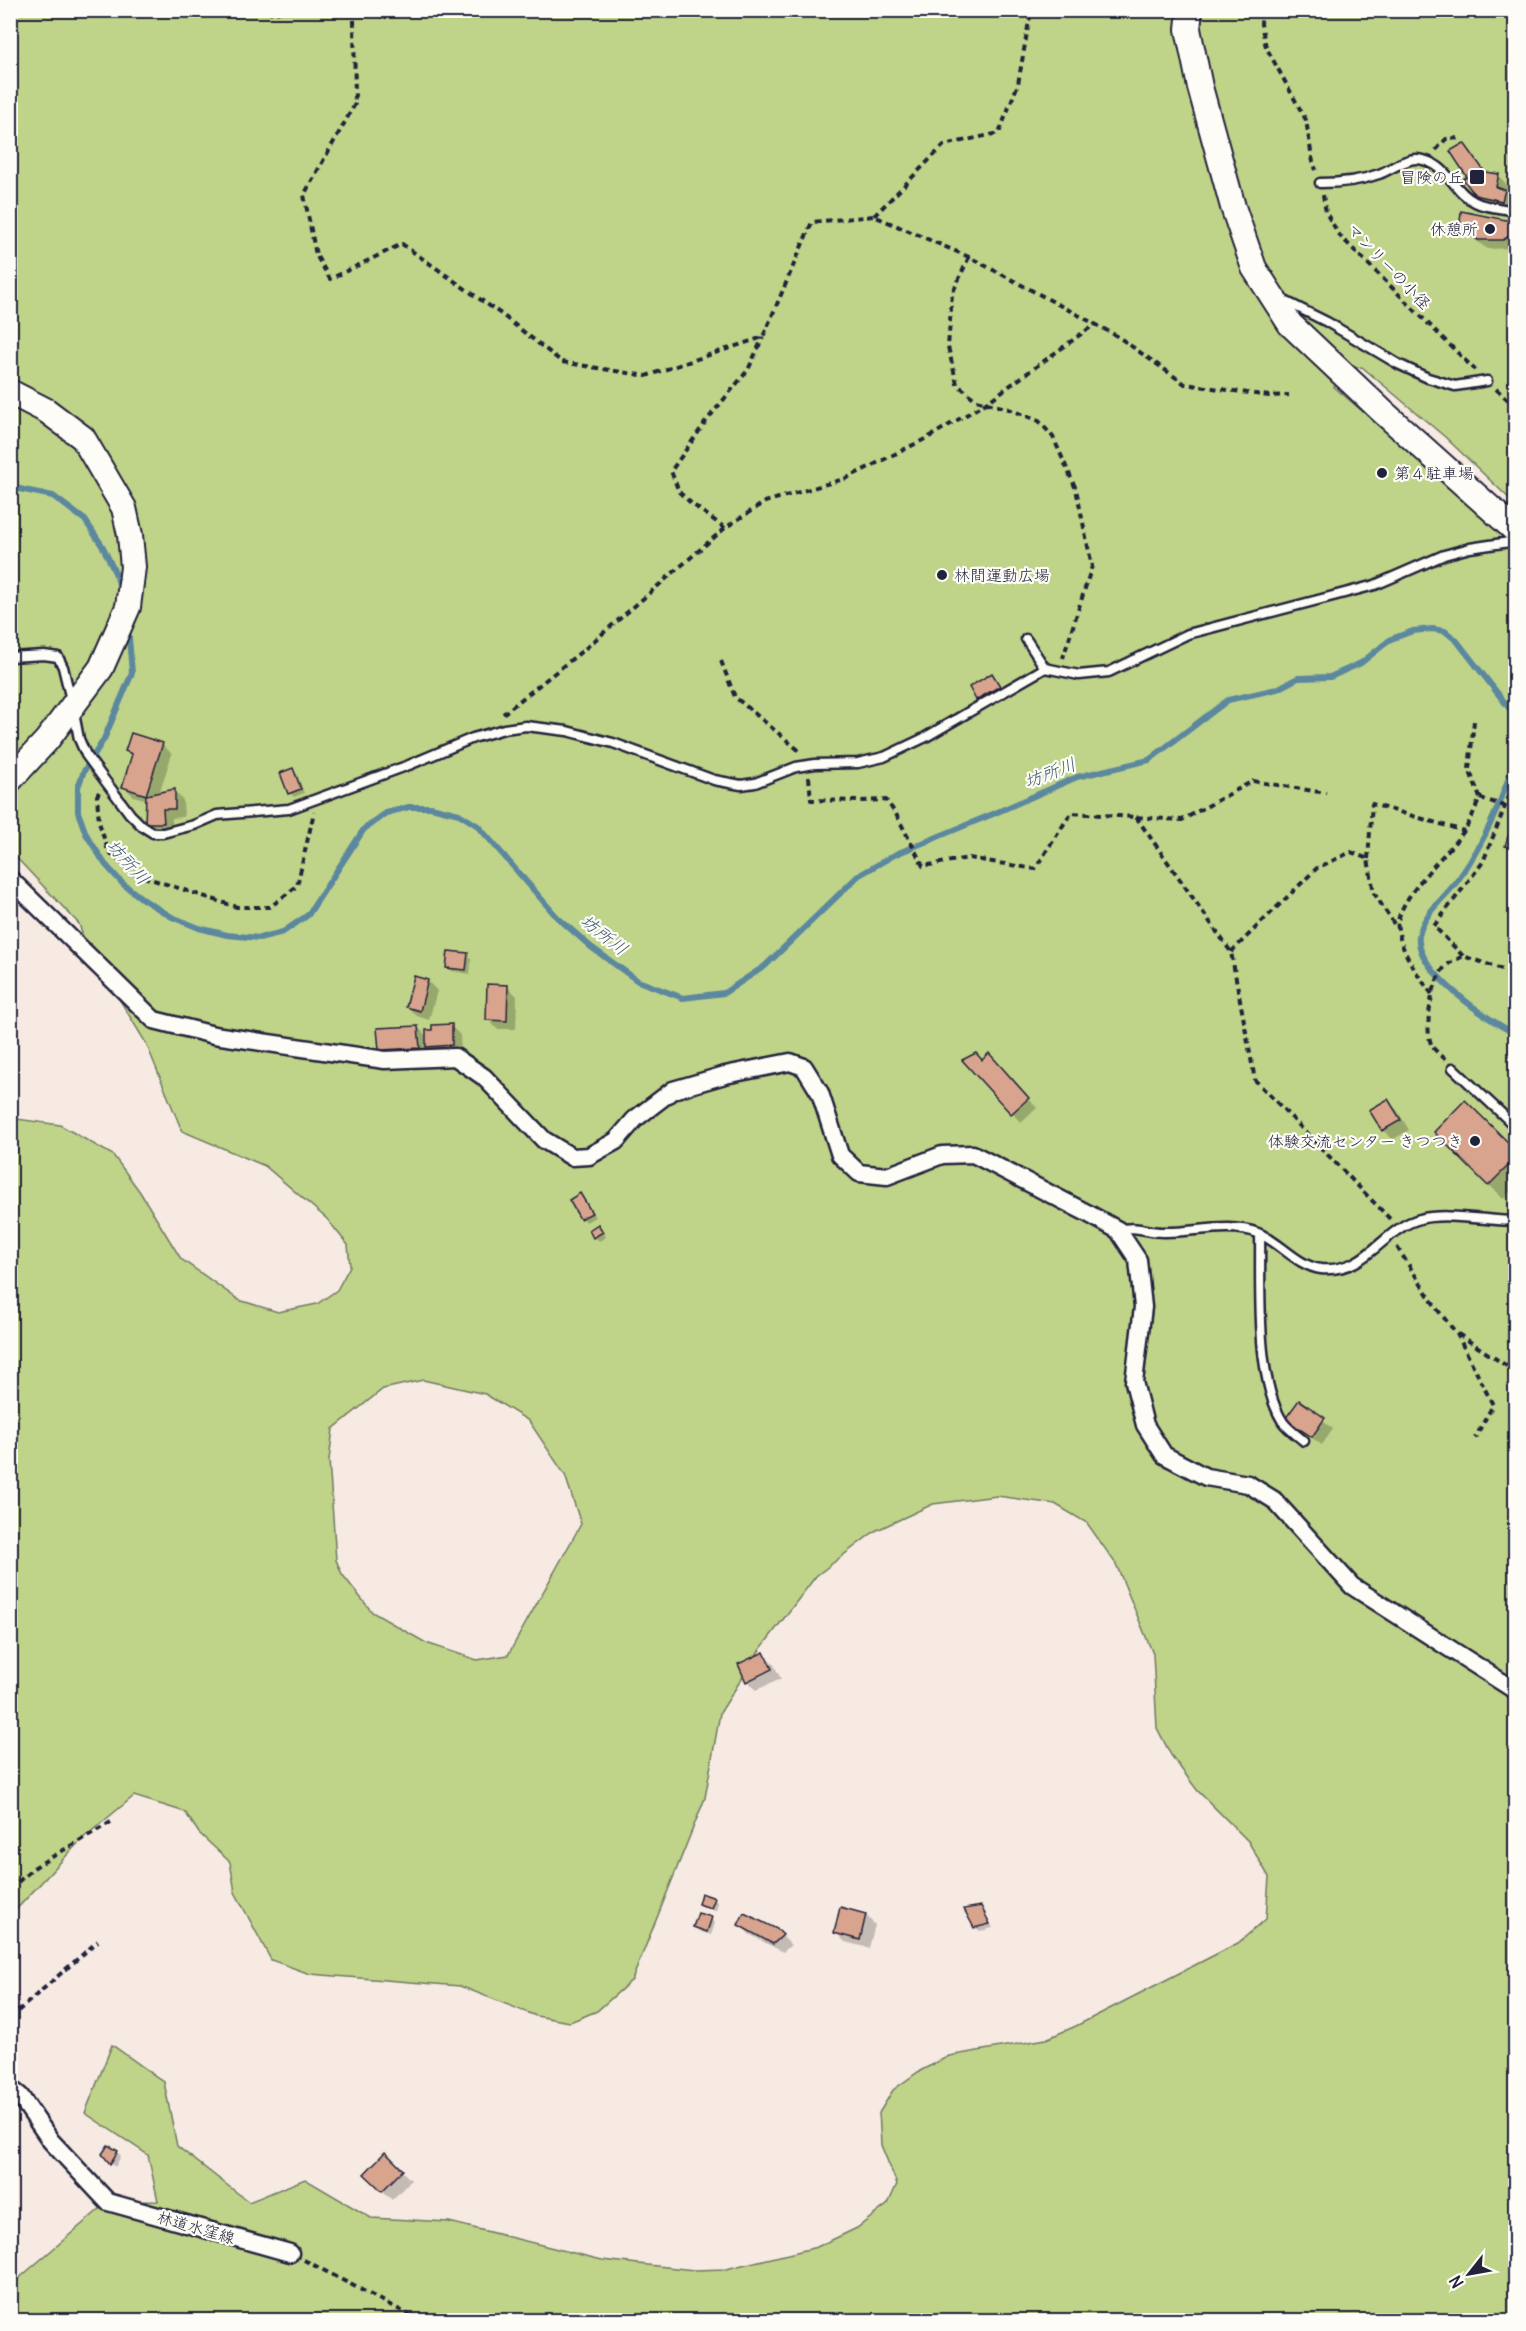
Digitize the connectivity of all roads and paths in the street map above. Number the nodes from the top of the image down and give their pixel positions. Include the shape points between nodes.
1 (267, 10) edge
2 (283, 10) edge
3 (357, 10) edge
4 (1031, 10) edge
5 (1190, 10) edge
6 (1262, 10) edge
7 (1461, 138) dead end
8 (1433, 164) junction
9 (1320, 183) junction
10 (1515, 211) edge
11 (874, 216) junction
12 (969, 257) junction
13 (1272, 294) junction
14 (1095, 324) junction
15 (763, 337) junction
16 (1487, 381) junction
17 (10, 392) edge
18 (1289, 395) dead end
19 (986, 403) junction
20 (1515, 407) edge
21 (725, 528) junction
22 (1515, 531) edge
23 (1515, 542) edge
24 (1026, 639) dead end
25 (10, 657) edge
26 (721, 661) dead end
27 (1045, 668) junction
28 (1059, 671) junction
29 (72, 706) junction
30 (499, 717) dead end
31 (1474, 721) dead end
32 (809, 765) junction
33 (1515, 779) edge
34 (10, 780) edge
35 (106, 782) junction
36 (1326, 793) dead end
37 (1480, 798) junction
38 (316, 800) junction
39 (1505, 806) junction
40 (1135, 817) junction
41 (1464, 831) junction
42 (1368, 859) junction
43 (10, 879) edge
44 (1397, 927) junction
45 (1231, 952) junction
46 (1463, 956) junction
47 (1515, 976) edge
48 (1432, 994) junction
49 (1453, 1068) joint
50 (1515, 1127) edge
51 (1515, 1221) edge
52 (1400, 1229) junction
53 (1118, 1230) junction
54 (1260, 1235) junction
55 (1390, 1236) junction
56 (1457, 1334) junction
57 (1515, 1372) edge
58 (1476, 1438) dead end
59 (1304, 1440) dead end
60 (1515, 1691) edge
61 (111, 1822) dead end
62 (10, 1889) edge
63 (98, 1941) dead end
64 (10, 2018) edge
65 (10, 2088) edge
66 (290, 2253) joint
67 (419, 2320) edge

1 - 2 path via 274,14
3 - 15 path via 355,104 304,195 316,255 330,279 402,244 562,362 646,376
4 - 11 path via 1017,84 999,133 944,145
5 - 13 street via 1188,29 1200,87 1233,207 1254,268
6 - 9 path, マンリーの小径 via 1266,47 1306,120 1311,158
7 - 8 path via 1446,140 1435,151
8 - 9 lane via 1414,158 1354,182
8 - 10 lane via 1475,203
9 - 16 path, マンリーの小径 via 1326,213 1340,236
11 - 12 path
11 - 15 path via 812,222
12 - 14 path
12 - 19 path via 952,294 948,347 957,384
13 - 16 lane via 1428,378 1455,386
13 - 22 street via 1290,324
14 - 18 path via 1185,384 1269,396
14 - 19 path
15 - 21 path via 748,370 671,471 679,492
16 - 20 path, マンリーの小径
17 - 29 street via 47,411 83,438 124,508 131,543 133,567 128,607 101,668
19 - 21 path via 847,478 765,502
19 - 28 path via 1039,421 1053,437 1076,489 1092,566
21 - 30 path
23 - 28 lane via 1444,555 1375,585 1188,634 1109,672 1079,675
24 - 27 lane
25 - 29 lane via 58,657
26 - 32 path via 735,696 805,755
27 - 28 lane
27 - 32 lane via 884,757 858,764
29 - 34 street
29 - 35 lane via 86,755
31 - 37 path via 1469,769
32 - 38 lane via 741,785 714,780 604,740 567,730 526,726 473,738
32 - 40 path via 811,800 886,800 924,866 969,858 1035,869 1071,813
33 - 39 path
35 - 38 lane via 130,814 153,833 182,828 217,815 289,809
35 - 38 path via 96,796 108,851 135,874 237,907 270,907 297,886
36 - 40 path via 1253,781 1182,820
37 - 39 path
37 - 41 path
39 - 46 path via 1483,862 1434,926
40 - 45 path
41 - 42 path via 1372,804
41 - 44 path via 1403,905
42 - 44 path via 1374,893
42 - 45 path via 1351,852 1317,868
43 - 53 street via 154,1020 214,1035 385,1060 456,1057 484,1077 544,1140 572,1157 589,1156 616,1141 635,1119 673,1090 790,1062 804,1066 833,1129 840,1155 859,1173 887,1176 942,1155 973,1154
44 - 48 path via 1412,967
45 - 52 path via 1255,1080
46 - 47 path
46 - 48 path via 1445,966
48 - 49 path via 1429,1036 1432,1046
49 - 50 lane
51 - 52 lane via 1445,1217 1419,1219
52 - 55 lane
53 - 54 lane via 1233,1229
53 - 60 street via 1138,1260 1141,1280 1143,1307 1134,1382 1144,1425 1164,1455 1206,1477 1248,1484 1274,1500 1352,1586
54 - 55 lane via 1302,1262 1321,1269 1368,1256
54 - 59 lane via 1263,1345 1270,1390 1284,1423
55 - 56 path
56 - 57 path
56 - 58 path via 1493,1405
61 - 62 path via 35,1868
63 - 64 path
65 - 66 street, 林道水窪線 via 20,2096 51,2141 108,2202
66 - 67 path

